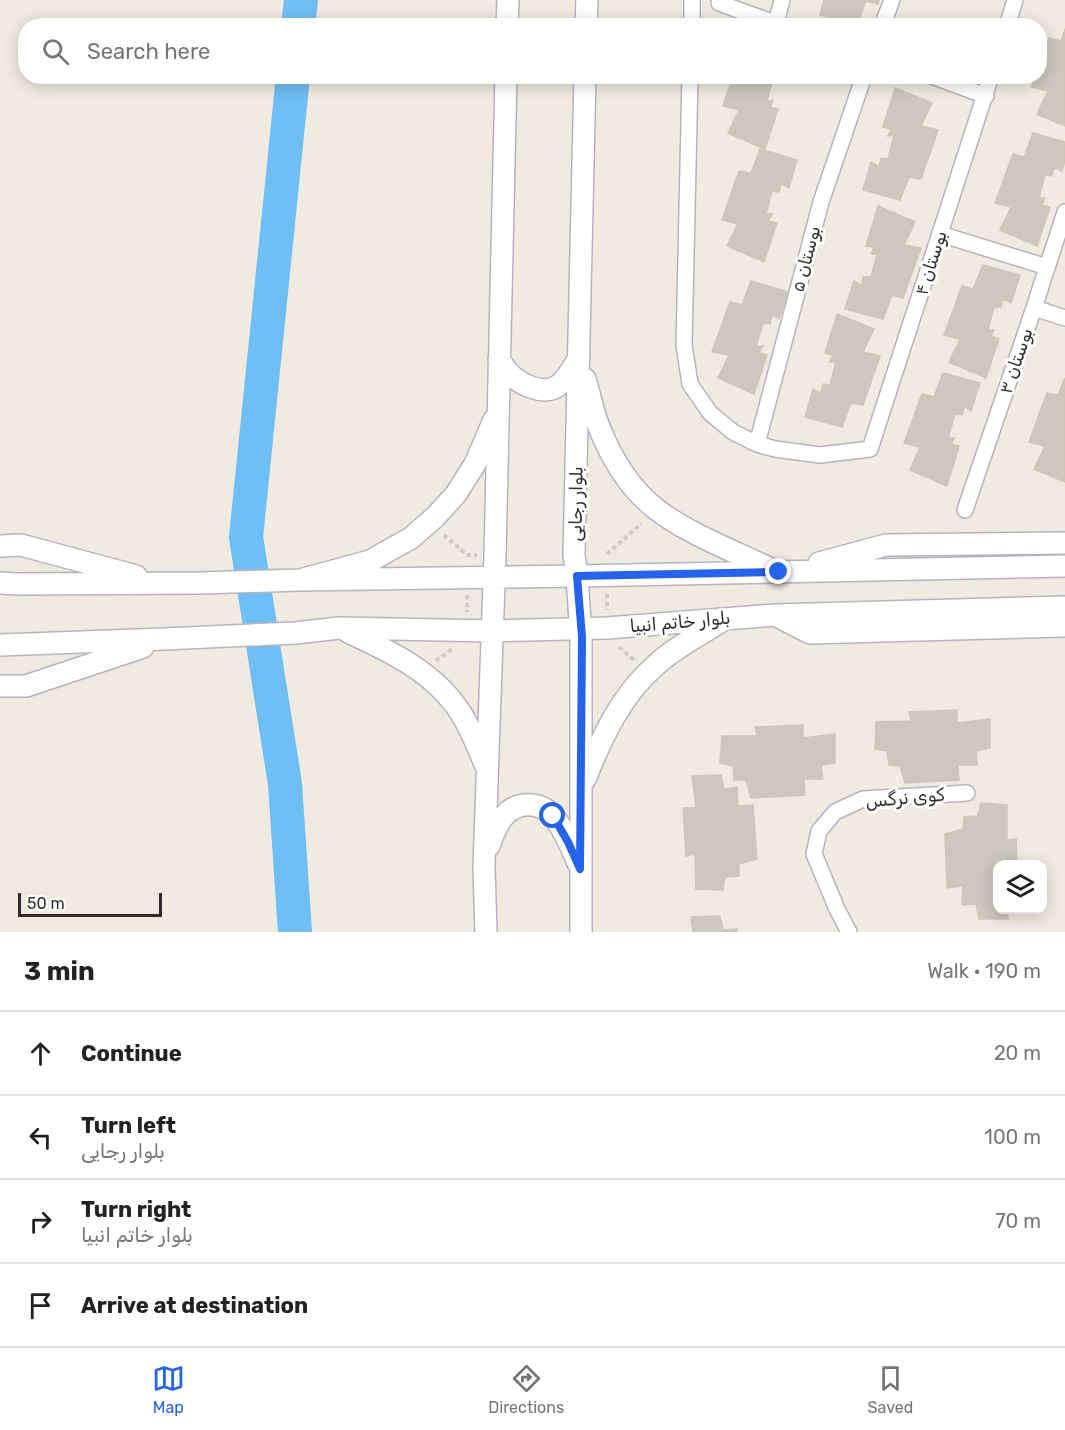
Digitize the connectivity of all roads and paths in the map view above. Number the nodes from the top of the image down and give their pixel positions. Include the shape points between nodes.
1 (508, 0) edge
2 (587, 0) edge
3 (692, 0) edge
4 (782, 0) edge
5 (892, 0) edge
6 (1015, 0) edge
7 (719, 3) dead end
8 (507, 18) edge
9 (586, 18) edge
10 (692, 18) edge
11 (763, 18) edge
12 (780, 18) edge
13 (885, 18) edge
14 (1009, 18) edge
15 (506, 84) edge
16 (585, 84) edge
17 (690, 84) edge
18 (861, 84) edge
19 (954, 84) edge
20 (989, 84) edge
21 (986, 96) junction
22 (1065, 212) edge
23 (940, 234) junction
24 (1047, 267) junction
25 (1034, 308) junction
26 (1065, 318) edge
27 (579, 357) junction
28 (499, 360) junction
29 (498, 409) junction
30 (757, 444) junction
31 (657, 510) junction
32 (965, 510) dead end
33 (429, 522) junction
34 (1065, 543) edge
35 (0, 546) edge
36 (607, 554) dead end
37 (467, 555) dead end
38 (1065, 566) edge
39 (783, 572) junction
40 (577, 576) junction
41 (494, 577) junction
42 (300, 580) junction
43 (0, 583) edge
44 (163, 583) junction
45 (1065, 607) edge
46 (776, 615) junction
47 (727, 618) junction
48 (1065, 626) edge
49 (339, 628) junction
50 (581, 628) junction
51 (492, 631) junction
52 (164, 639) junction
53 (615, 644) dead end
54 (0, 645) edge
55 (458, 645) dead end
56 (422, 672) junction
57 (648, 672) junction
58 (0, 686) edge
59 (488, 770) junction
60 (581, 790) junction
61 (967, 793) dead end
62 (484, 867) junction
63 (580, 869) junction
64 (486, 932) edge
65 (581, 932) edge
66 (849, 932) edge

1 - 8 main road
2 - 9 main road
3 - 10 street
4 - 12 street
5 - 13 street
6 - 14 street
7 - 11 street
15 - 28 main road
16 - 27 main road, بلوار رجایی
17 - 30 street via 684,345 690,384 710,413 733,432
18 - 30 street, بوستان ۵ via 821,202
19 - 21 street
20 - 21 street, بوستان ۴
21 - 23 street, بوستان ۴
22 - 24 street, بوستان ۳
23 - 24 street
23 - 30 street, بوستان ۴ via 870,449 820,455
24 - 25 street, بوستان ۳
25 - 26 street
25 - 32 street, بوستان ۳
27 - 28 main road via 568,376 557,387 547,390 518,380
27 - 31 main road via 598,426 610,452 626,477
27 - 40 main road, بلوار رجایی via 574,555
28 - 29 main road
29 - 33 main road via 475,464 456,494
29 - 41 main road
31 - 36 path
31 - 39 main road via 690,531
33 - 37 path
33 - 42 main road via 411,538 370,561
34 - 39 main road via 886,545
35 - 44 main road via 21,545
38 - 39 main road
39 - 40 main road
40 - 41 main road
40 - 50 main road, بلوار رجایی
41 - 42 main road
41 - 51 main road
42 - 44 main road
43 - 44 main road
45 - 46 main road, بلوار خاتم انبیا
46 - 47 main road, بلوار خاتم انبیا
46 - 48 main road via 810,633
47 - 50 main road, بلوار خاتم انبیا
47 - 57 main road via 679,647
49 - 51 main road, بلوار خاتم انبیا
49 - 52 main road, بلوار خاتم انبیا
49 - 56 main road
50 - 51 main road, بلوار خاتم انبیا
50 - 60 main road, بلوار رجایی
51 - 59 main road
52 - 54 main road, بلوار خاتم انبیا
52 - 58 main road via 26,686
53 - 57 path
55 - 56 path
56 - 59 main road via 439,685 463,717
57 - 60 main road via 608,728
59 - 62 main road
60 - 63 main road, بلوار رجایی
61 - 66 street, کوی نرگس via 863,799 835,812 819,831 814,854
62 - 63 main road via 496,826 505,814 530,803 553,816
62 - 64 main road
63 - 65 main road, بلوار رجایی

